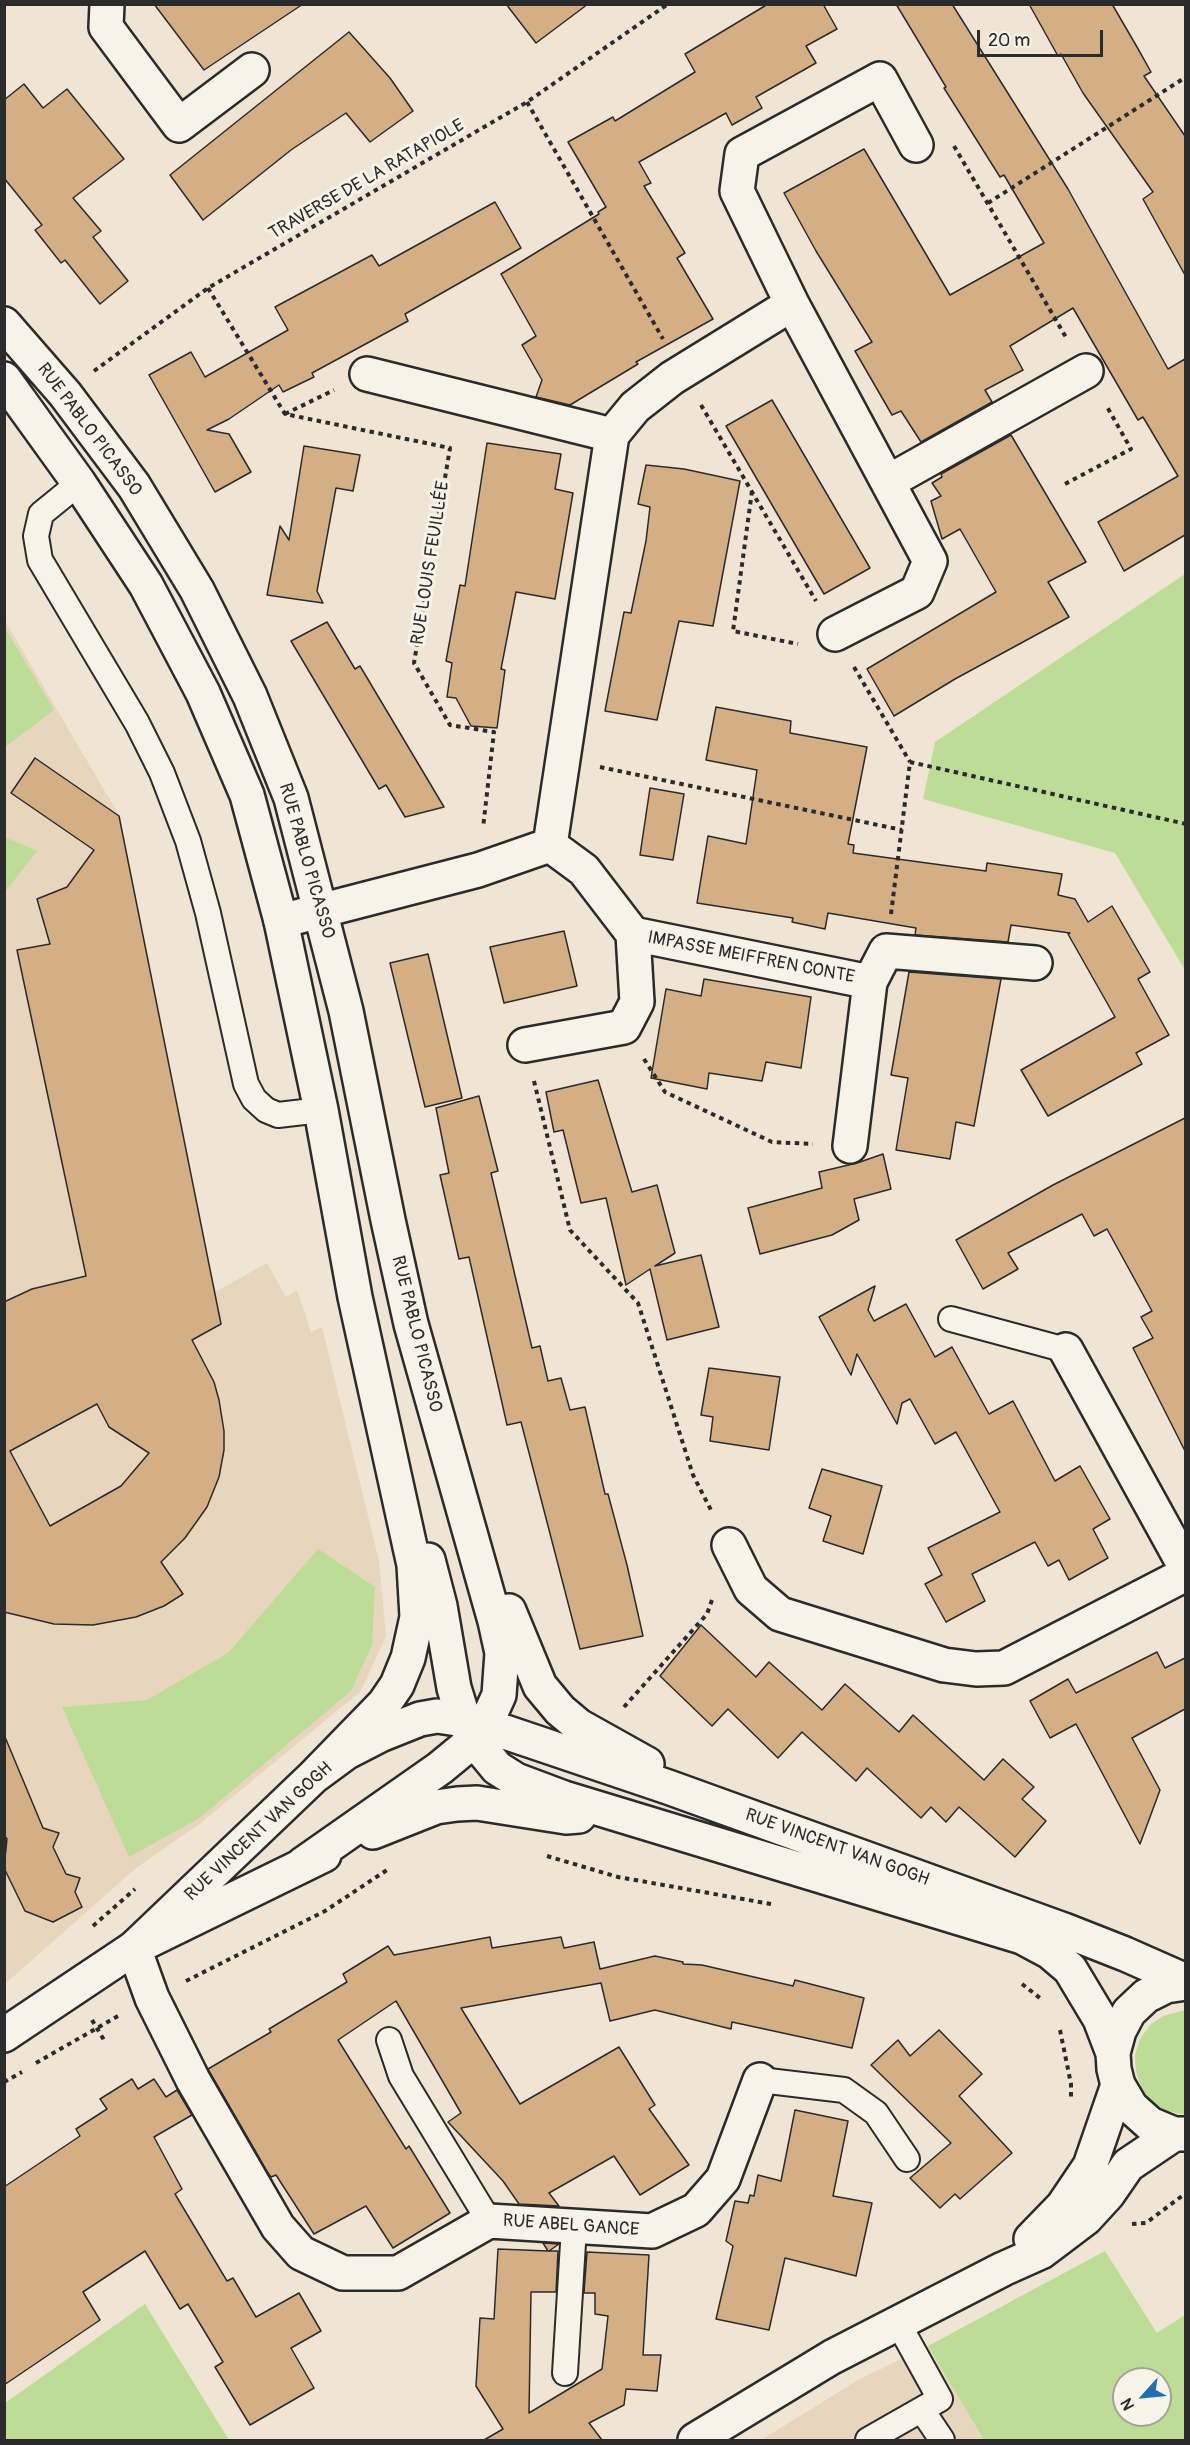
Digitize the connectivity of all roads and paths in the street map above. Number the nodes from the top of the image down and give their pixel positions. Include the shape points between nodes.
1 (107, 4) edge
2 (668, 4) edge
3 (252, 70) dead end
4 (1185, 76) edge
5 (527, 102) junction
6 (916, 145) joint
7 (988, 203) junction
8 (208, 288) junction
9 (792, 304) junction
10 (4, 324) edge
11 (1086, 371) junction
12 (682, 372) junction
13 (91, 374) dead end
14 (367, 374) joint
15 (4, 378) edge
16 (285, 414) junction
17 (612, 435) junction
18 (888, 482) junction
19 (79, 483) junction
20 (1065, 484) dead end
21 (752, 491) junction
22 (835, 634) junction
23 (801, 644) dead end
24 (563, 759) junction
25 (910, 762) junction
26 (1185, 824) edge
27 (902, 830) junction
28 (550, 845) junction
29 (478, 870) junction
30 (321, 912) junction
31 (281, 921) junction
32 (633, 934) junction
33 (886, 951) junction
34 (1035, 963) dead end
35 (870, 982) junction
36 (624, 1027) junction
37 (525, 1045) joint
38 (321, 1110) junction
39 (850, 1146) joint
40 (951, 1318) dead end
41 (1066, 1350) joint
42 (451, 1465) junction
43 (398, 1484) junction
44 (729, 1545) junction
45 (1185, 1568) edge
46 (1185, 1574) edge
47 (474, 1729) junction
48 (598, 1737) junction
49 (313, 1777) junction
50 (727, 1809) junction
51 (616, 1812) junction
52 (545, 1855) dead end
53 (303, 1864) junction
54 (396, 1864) dead end
55 (780, 1906) dead end
56 (134, 1948) junction
57 (1185, 1982) edge
58 (1021, 1983) dead end
59 (152, 1998) junction
60 (1046, 2007) dead end
61 (1059, 2027) dead end
62 (4, 2035) edge
63 (389, 2040) dead end
64 (35, 2064) dead end
65 (1115, 2069) junction
66 (25, 2070) dead end
67 (760, 2080) joint
68 (4, 2082) edge
69 (1071, 2106) dead end
70 (1180, 2134) edge
71 (908, 2159) dead end
72 (489, 2221) junction
73 (574, 2227) junction
74 (1003, 2269) junction
75 (898, 2323) junction
76 (565, 2373) dead end
77 (922, 2410) junction
78 (695, 2440) edge
79 (868, 2440) edge
80 (942, 2440) edge

1 - 3 street via 106,27 179,125
2 - 5 path, TRAVERSE DE LA RATAPIOLE
4 - 7 path
5 - 8 path, TRAVERSE DE LA RATAPIOLE
5 - 12 path
6 - 7 path via 944,128
6 - 9 street via 880,79 742,154 737,191
7 - 11 path
8 - 13 path, TRAVERSE DE LA RATAPIOLE
8 - 16 path
9 - 12 street
9 - 18 street
10 - 30 street, RUE PABLO PICASSO via 65,394 134,486 197,590 250,696 291,798
11 - 18 street
11 - 20 path via 1131,449
12 - 17 street via 635,407
12 - 21 path
14 - 16 path
14 - 17 street
15 - 19 street, RUE PABLO PICASSO
16 - 29 path, RUE LOUIS FEUILLÉE via 450,448 414,663 450,725 494,732
17 - 24 street
18 - 22 street via 930,561 918,592
19 - 31 street, RUE PABLO PICASSO via 146,585 203,693 247,795
19 - 38 lane via 41,514 36,536 40,560 137,723 162,773 188,841 205,903 246,1084 254,1099 279,1115
21 - 22 path
21 - 23 path via 733,631
22 - 25 path
24 - 27 path
24 - 28 street
25 - 26 path
25 - 27 path
27 - 33 path
28 - 29 street
28 - 32 street, IMPASSE MEIFFREN CONTE via 584,870
29 - 30 street
30 - 31 street
30 - 42 street, RUE PABLO PICASSO via 346,1011 409,1312
31 - 38 street, RUE PABLO PICASSO
32 - 35 street, IMPASSE MEIFFREN CONTE
32 - 36 street, IMPASSE MEIFFREN CONTE via 637,1002
33 - 34 street
33 - 35 street, IMPASSE MEIFFREN CONTE
35 - 39 street, IMPASSE MEIFFREN CONTE
36 - 37 street
36 - 39 path via 664,1092 772,1142
37 - 44 path via 570,1230 638,1303 693,1475
38 - 43 street, RUE PABLO PICASSO via 355,1297
40 - 41 lane
41 - 45 street
42 - 47 street, RUE PABLO PICASSO via 502,1653 499,1695
42 - 48 street, RUE PABLO PICASSO via 540,1686 560,1710
43 - 47 street, RUE PABLO PICASSO via 425,1549 440,1606 454,1688
43 - 49 street, RUE PABLO PICASSO via 414,1565 417,1617 408,1658 384,1704
44 - 46 street via 751,1589 780,1614 944,1665 976,1669 1004,1668
44 - 48 path via 707,1614
47 - 49 street, RUE VINCENT VAN GOGH via 437,1716 420,1719 347,1752
47 - 50 street, RUE VINCENT VAN GOGH
47 - 51 street, RUE VINCENT VAN GOGH via 497,1768 516,1780
47 - 53 street, RUE VINCENT VAN GOGH via 440,1768
48 - 50 street, RUE PABLO PICASSO
49 - 56 street, RUE VINCENT VAN GOGH
50 - 57 street, RUE VINCENT VAN GOGH via 1064,1930
51 - 53 street, RUE VINCENT VAN GOGH via 566,1817 477,1803 436,1807
51 - 65 street, RUE VINCENT VAN GOGH via 1022,1937 1050,1952 1070,1969 1100,2019
52 - 55 path via 618,1877
53 - 56 street, RUE VINCENT VAN GOGH
54 - 59 path via 325,1911
56 - 59 street, RUE ABEL GANCE
56 - 62 street, RUE VINCENT VAN GOGH
57 - 65 street via 1146,1996 1129,2012 1119,2031
58 - 60 path
59 - 64 path
59 - 72 street, RUE ABEL GANCE via 193,2080 278,2227 301,2253 343,2273 398,2273
61 - 69 path via 1071,2084
63 - 72 lane via 401,2076
65 - 70 street, RUE VINCENT VAN GOGH via 1131,2107 1150,2124
65 - 74 street via 1090,2166 1081,2183
66 - 68 path
67 - 71 lane via 844,2090 876,2113
67 - 73 street, RUE ABEL GANCE via 723,2179 696,2210 652,2231
70 - 74 street via 1128,2165 1086,2218 1041,2252
72 - 73 street, RUE ABEL GANCE
73 - 76 lane
74 - 75 street
75 - 77 lane via 940,2399
75 - 78 street via 832,2357
77 - 79 lane
77 - 80 lane

